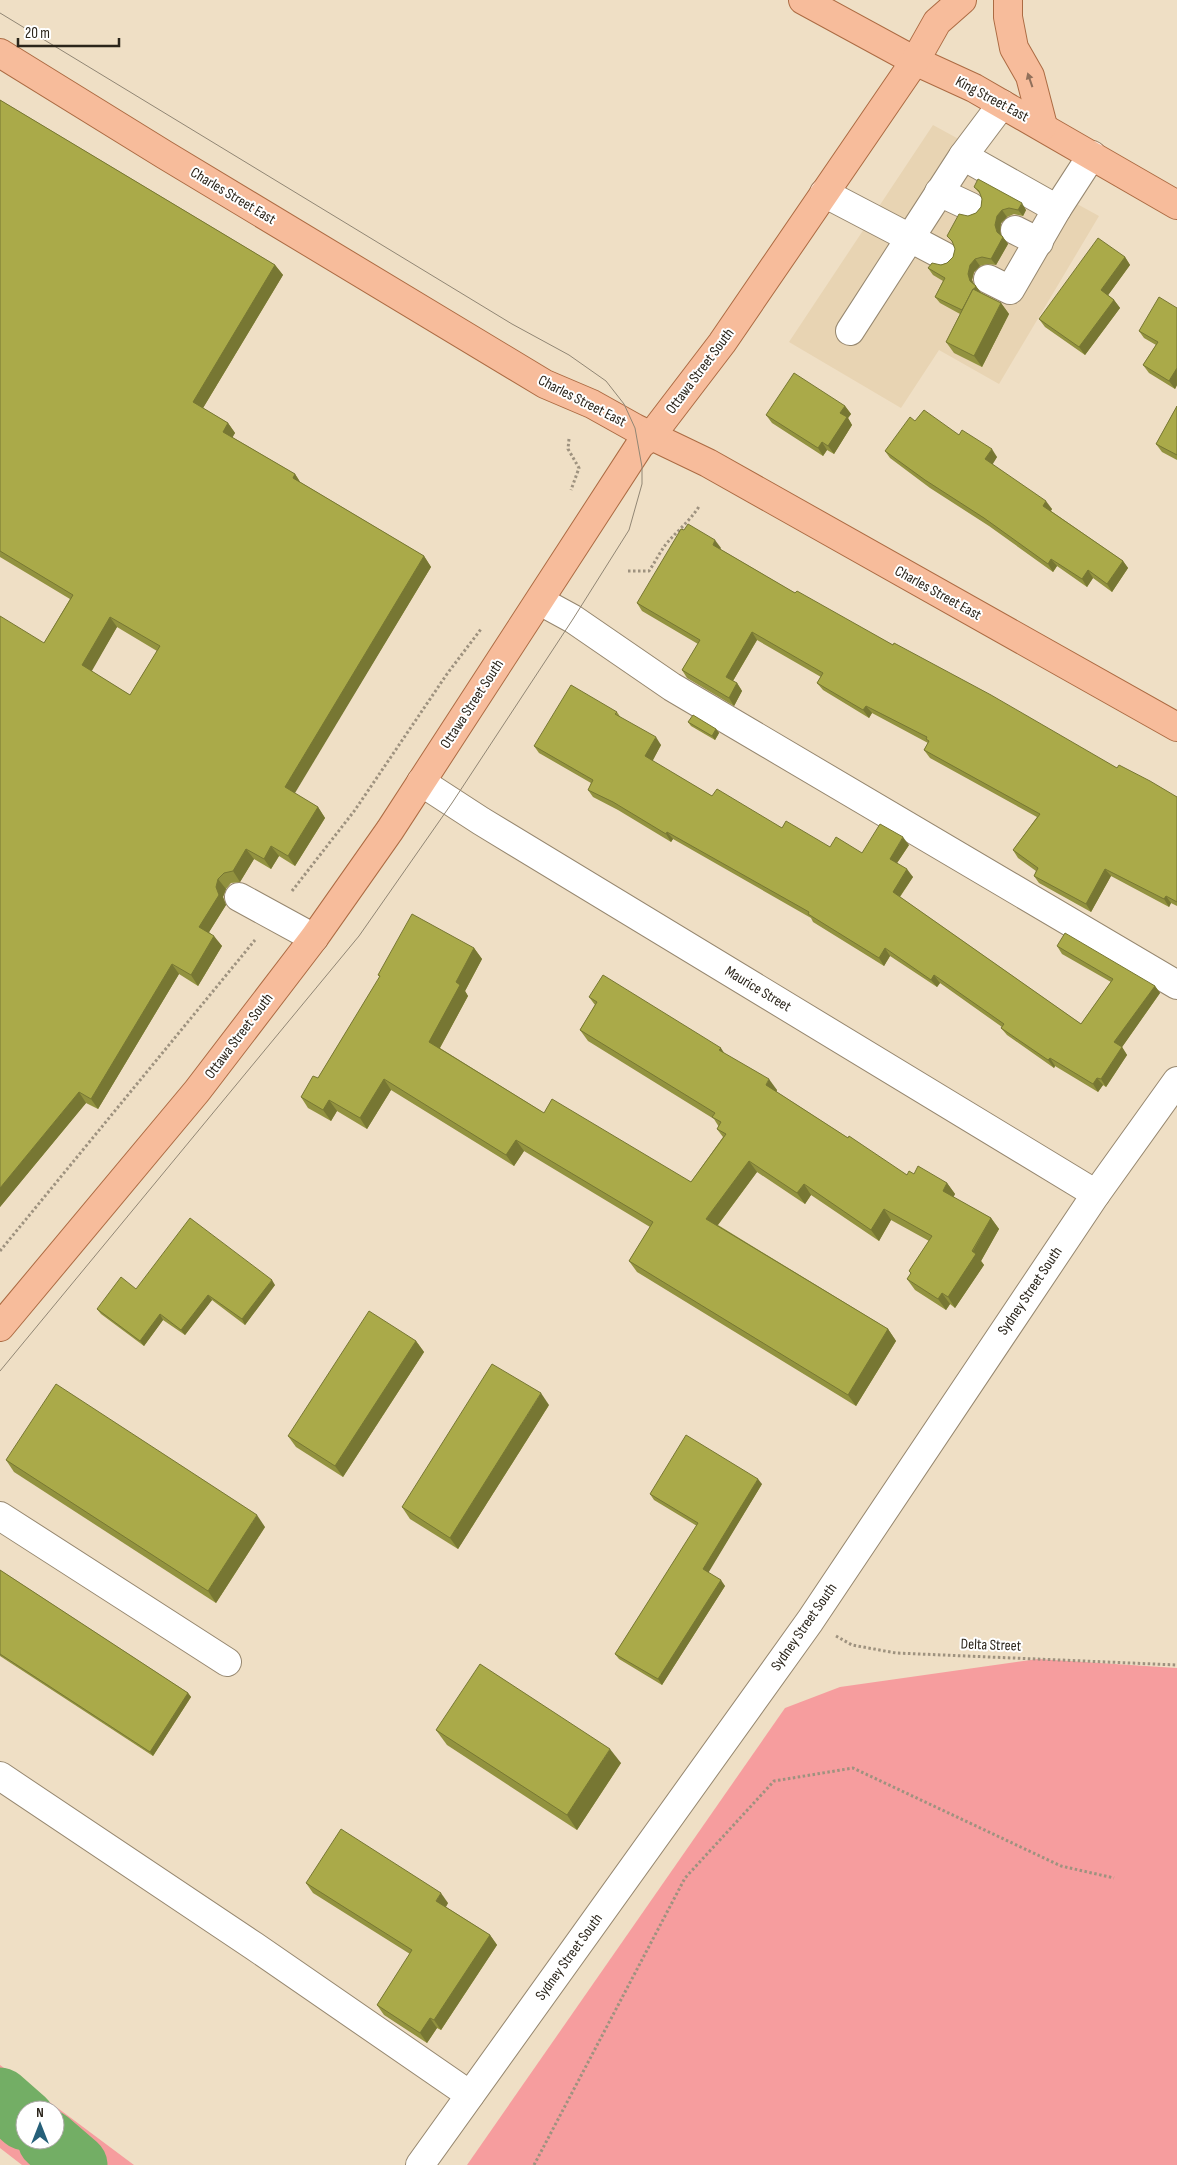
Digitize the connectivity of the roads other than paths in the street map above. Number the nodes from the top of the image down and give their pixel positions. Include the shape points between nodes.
1 (803, 0) edge
2 (962, 0) edge
3 (1008, 0) edge
4 (0, 53) edge
5 (914, 61) junction
6 (1002, 104) junction
7 (1043, 126) junction
8 (1092, 155) junction
9 (963, 156) junction
10 (939, 192) junction
11 (824, 193) junction
12 (1177, 206) edge
13 (971, 207) dead end
14 (1057, 209) junction
15 (910, 238) junction
16 (944, 256) dead end
17 (988, 279) dead end
18 (850, 331) dead end
19 (651, 436) junction
20 (540, 600) junction
21 (1177, 727) edge
22 (421, 782) junction
23 (239, 897) dead end
24 (314, 938) junction
25 (1177, 985) edge
26 (1177, 1081) edge
27 (1096, 1194) junction
28 (0, 1327) edge
29 (0, 1516) edge
30 (226, 1662) dead end
31 (0, 1776) edge
32 (470, 2095) junction
33 (420, 2165) edge

1 - 5 main road, King Street East
2 - 5 main road, Ottawa Street South via 937,22
7 -> 3 main road via 1030,76 1014,48
4 - 19 main road, Charles Street East via 494,354 545,384 592,404
5 - 6 main road, King Street East
5 - 11 main road, Ottawa Street South
6 - 7 main road, King Street East
6 - 9 street
7 - 8 main road, King Street East
8 - 12 main road, King Street East
8 - 14 street
9 - 10 street
9 - 14 street
10 - 13 street
10 - 15 street
11 - 15 street
11 - 19 main road, Ottawa Street South via 722,343
14 - 17 street via 1027,236 1010,290
15 - 16 street
15 - 18 street
19 - 20 main road, Ottawa Street South via 640,445
19 - 21 main road, Charles Street East via 708,463
20 - 22 main road, Ottawa Street South
20 - 25 street via 672,686
22 - 24 main road, Ottawa Street South
22 - 27 street, Maurice Street
23 - 24 street
24 - 28 main road, Ottawa Street South via 197,1091
26 - 27 street, Sydney Street South
27 - 32 street, Sydney Street South via 810,1621
29 - 30 street
31 - 32 street
32 - 33 street, Sydney Street South

